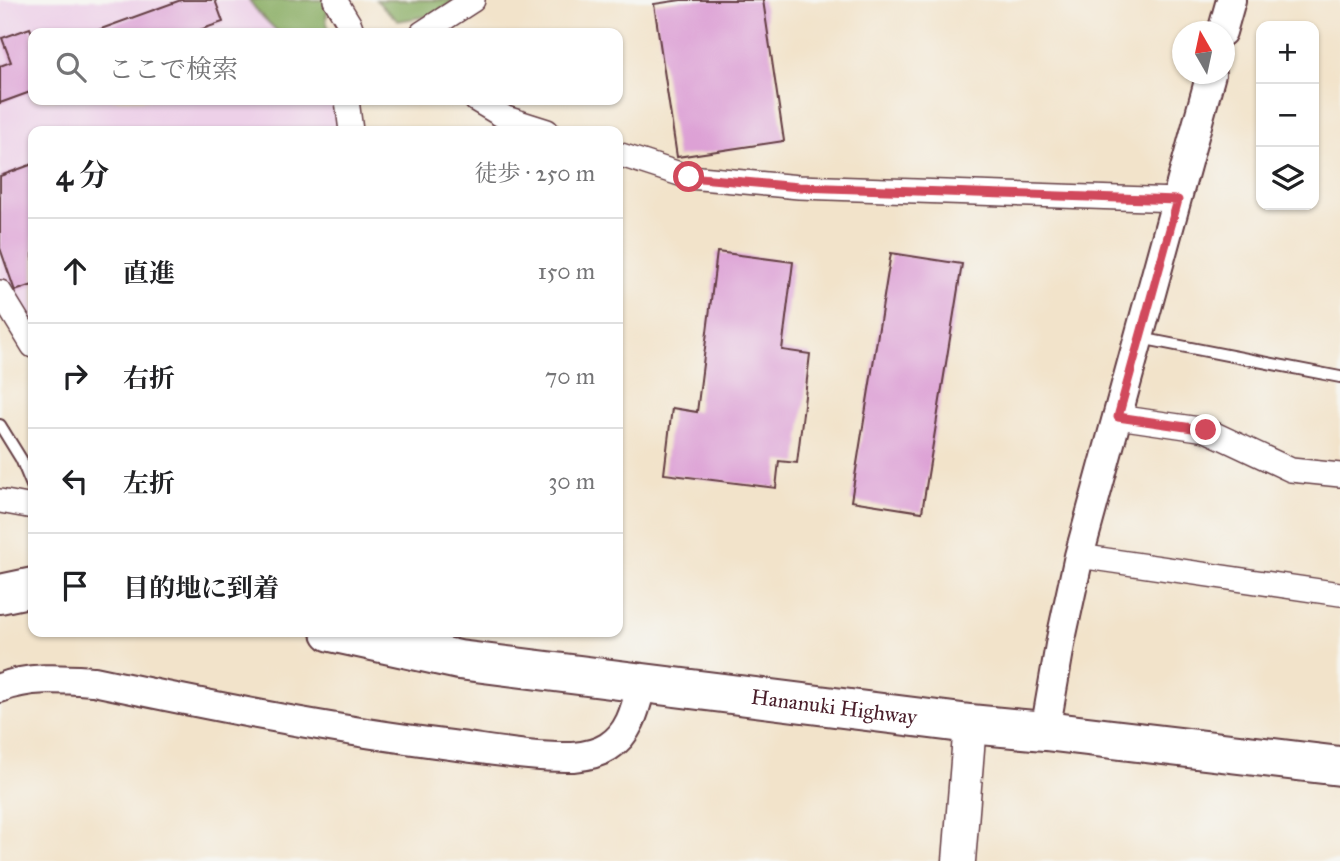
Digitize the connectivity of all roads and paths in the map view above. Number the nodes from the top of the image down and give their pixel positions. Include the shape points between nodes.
1 (335, 0) edge
2 (473, 0) edge
3 (1231, 0) edge
4 (1225, 21) edge
5 (351, 28) edge
6 (430, 28) edge
7 (1208, 84) edge
8 (348, 105) edge
9 (484, 105) edge
10 (350, 126) edge
11 (531, 126) edge
12 (623, 156) edge
13 (1178, 200) junction
14 (0, 292) edge
15 (28, 338) edge
16 (1140, 338) junction
17 (1340, 377) edge
18 (1118, 417) junction
19 (0, 425) edge
20 (1340, 475) edge
21 (28, 477) edge
22 (0, 501) edge
23 (28, 506) edge
24 (1079, 556) junction
25 (28, 588) edge
26 (0, 594) edge
27 (1340, 594) edge
28 (354, 637) edge
29 (642, 683) junction
30 (0, 688) edge
31 (970, 724) junction
32 (1045, 731) junction
33 (1340, 766) edge
34 (959, 861) edge

1 - 5 street
2 - 6 street
3 - 4 street
7 - 13 street
8 - 10 street
9 - 11 street
12 - 13 street via 689,177 799,187
13 - 16 street
14 - 15 street
16 - 17 lane
16 - 18 street
18 - 20 street via 1206,430 1291,470
18 - 24 street
19 - 21 lane
22 - 23 street
24 - 27 street
24 - 32 street
25 - 26 highway
28 - 29 highway, Hananuki Highway via 459,660
29 - 30 street via 634,714 610,747 573,757 377,736 94,681 53,678
29 - 31 highway, Hananuki Highway
31 - 32 highway, Hananuki Highway
31 - 34 main road
32 - 33 highway, Hananuki Highway

